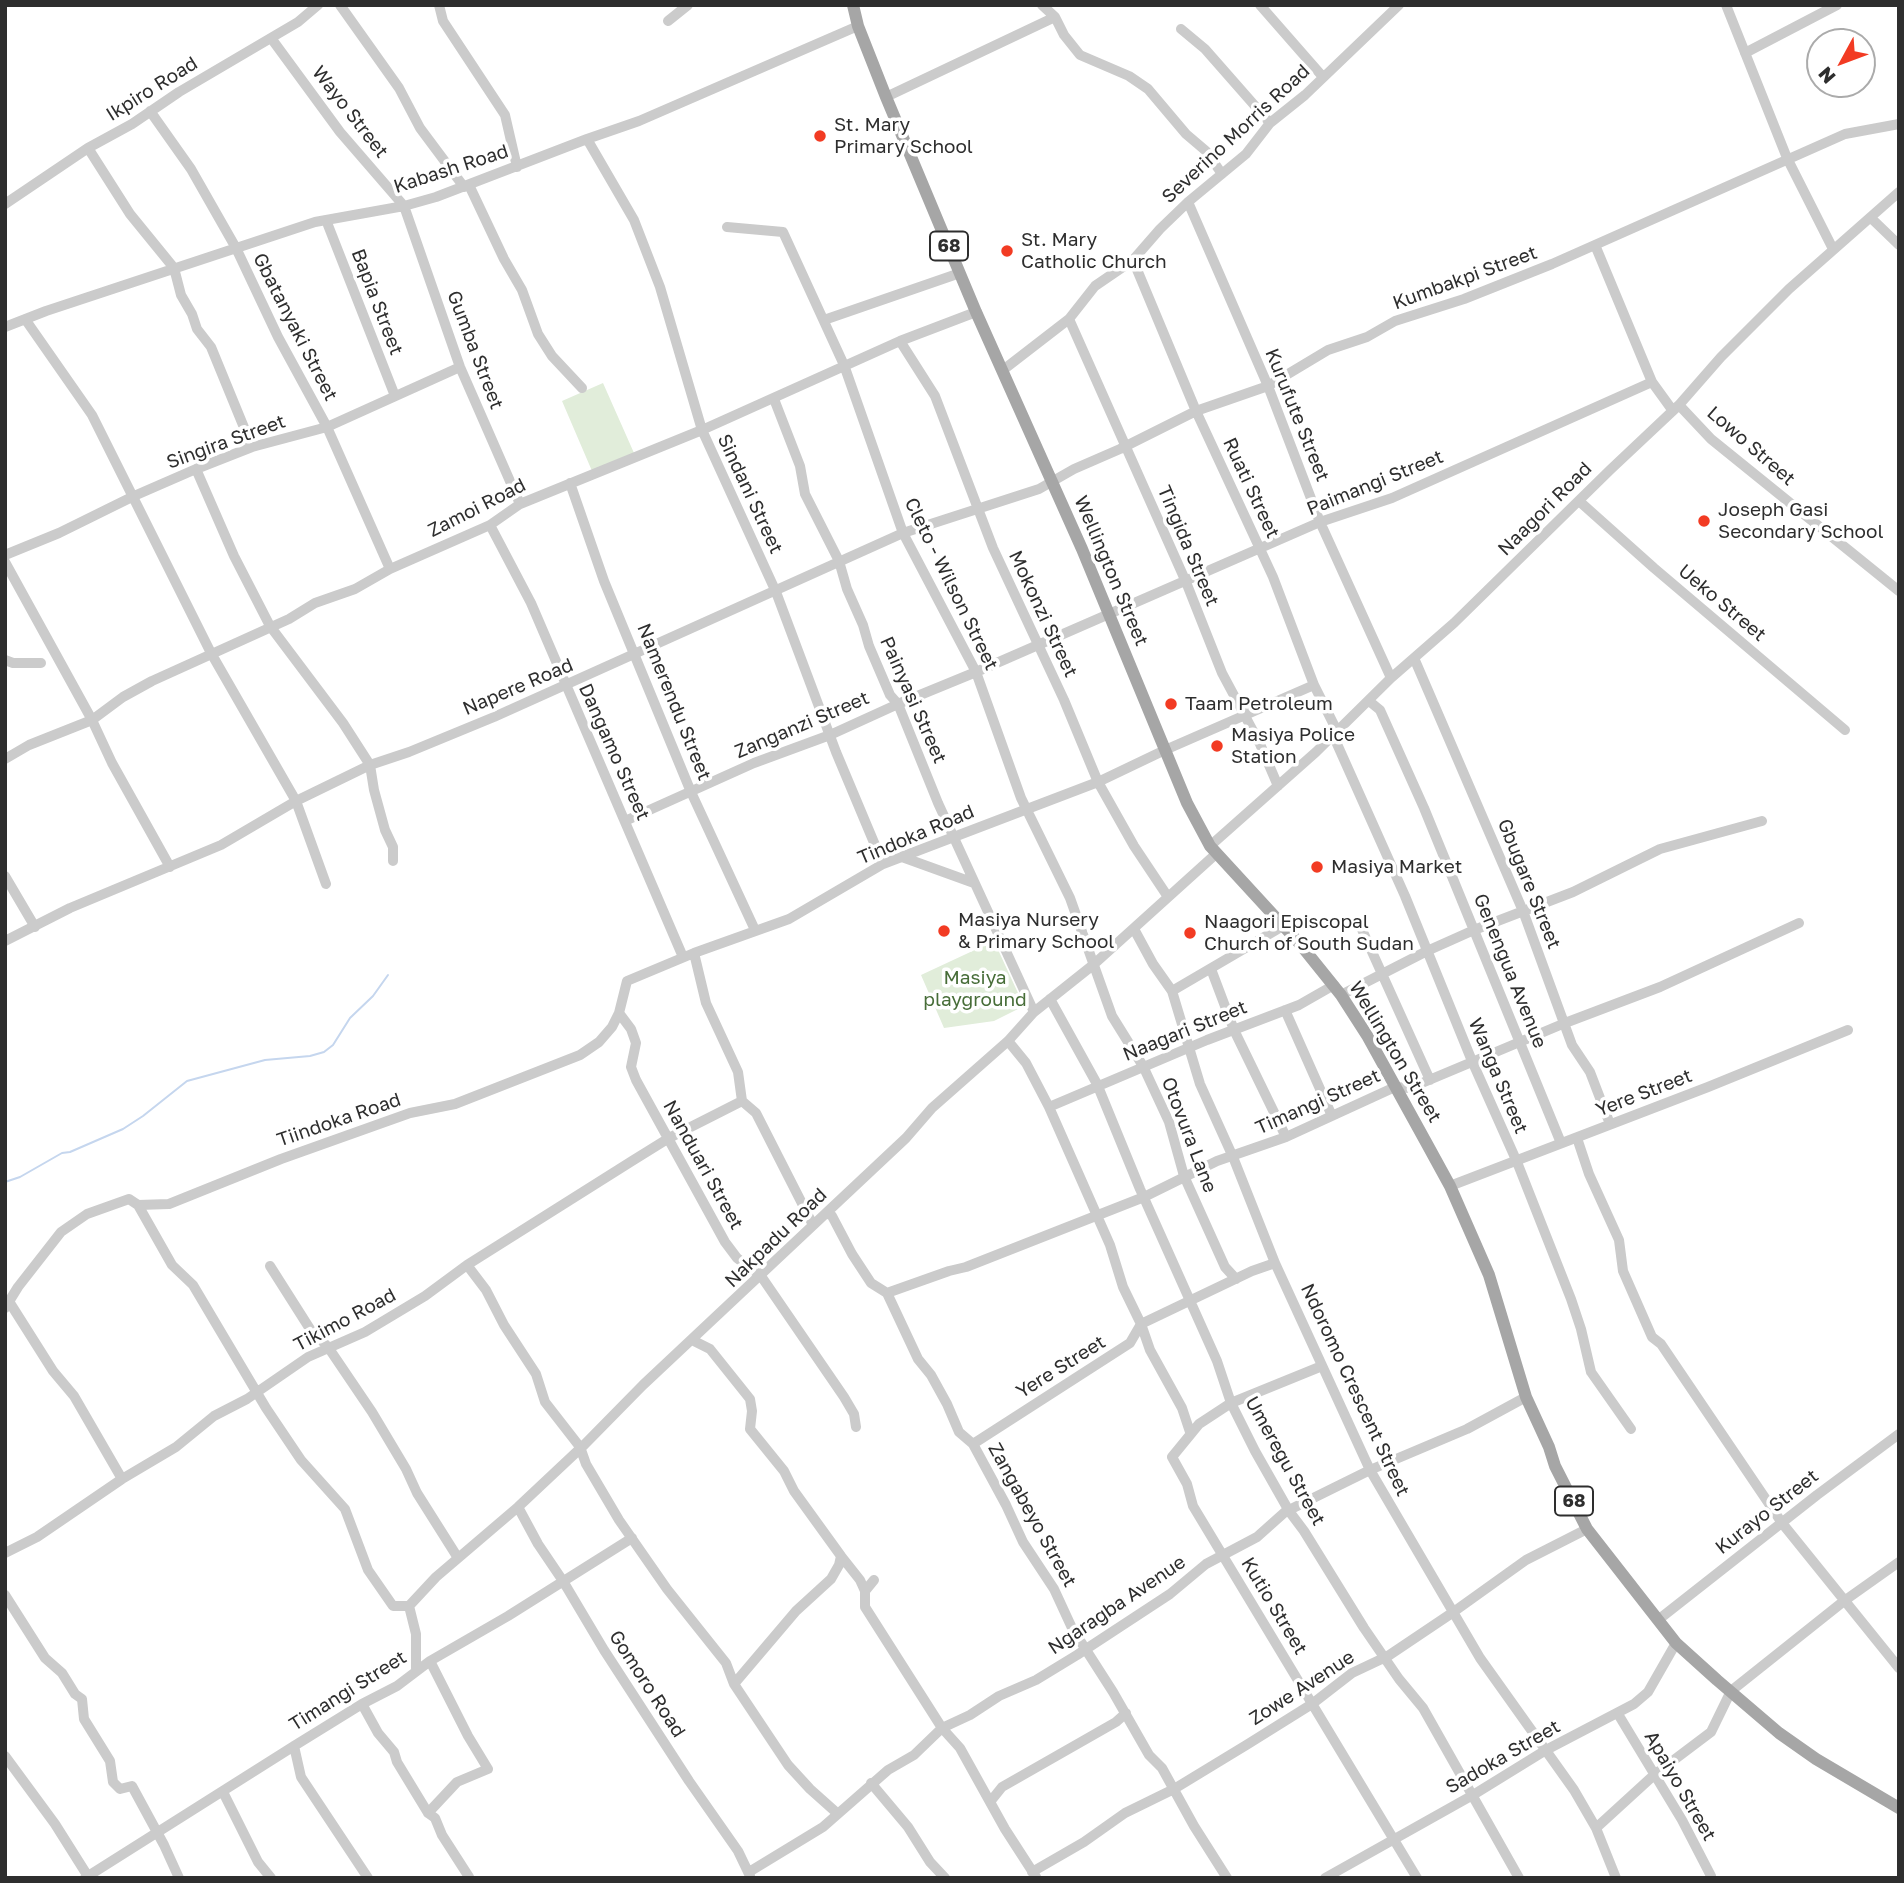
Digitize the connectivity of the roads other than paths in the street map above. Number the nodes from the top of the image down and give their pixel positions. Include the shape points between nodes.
1 (318, 5) edge
2 (340, 5) edge
3 (439, 5) edge
4 (688, 5) edge
5 (853, 5) edge
6 (1042, 5) edge
7 (1260, 5) edge
8 (1399, 5) edge
9 (1726, 5) edge
10 (1837, 5) edge
11 (1055, 17) junction
12 (668, 21) dead end
13 (858, 26) junction
14 (1181, 29) dead end
15 (271, 38) junction
16 (1745, 53) junction
17 (1323, 77) junction
18 (886, 97) junction
19 (150, 111) junction
20 (1270, 123) junction
21 (1899, 124) edge
22 (587, 139) junction
23 (88, 148) junction
24 (1787, 158) junction
25 (517, 167) junction
26 (1222, 174) junction
27 (466, 186) junction
28 (1899, 192) edge
29 (1188, 202) junction
30 (5, 204) edge
31 (404, 205) junction
32 (1871, 218) junction
33 (326, 220) junction
34 (727, 227) dead end
35 (1899, 245) edge
36 (1595, 246) junction
37 (236, 248) junction
38 (1833, 248) junction
39 (1133, 260) junction
40 (174, 268) junction
41 (960, 273) junction
42 (976, 312) junction
43 (25, 319) junction
44 (1069, 319) junction
45 (824, 320) junction
46 (5, 327) edge
47 (900, 341) junction
48 (844, 365) junction
49 (460, 367) junction
50 (1003, 370) junction
51 (1652, 382) junction
52 (1268, 386) junction
53 (582, 388) dead end
54 (395, 396) junction
55 (774, 399) junction
56 (1676, 408) junction
57 (1196, 411) junction
58 (327, 427) junction
59 (702, 430) junction
60 (1127, 446) junction
61 (252, 447) junction
62 (196, 469) junction
63 (570, 483) junction
64 (1052, 484) junction
65 (134, 496) junction
66 (1579, 501) junction
67 (520, 505) junction
68 (980, 510) junction
69 (1320, 522) junction
70 (490, 525) junction
71 (904, 533) junction
72 (1261, 550) junction
73 (5, 555) edge
74 (839, 561) junction
75 (5, 562) edge
76 (390, 569) junction
77 (1186, 582) junction
78 (1899, 591) edge
79 (776, 592) junction
80 (1110, 614) junction
81 (270, 626) junction
82 (1038, 644) junction
83 (211, 653) junction
84 (636, 655) junction
85 (1414, 658) junction
86 (5, 660) edge
87 (41, 663) dead end
88 (976, 673) junction
89 (1391, 678) junction
90 (1314, 685) junction
91 (565, 686) junction
92 (1369, 701) junction
93 (898, 704) junction
94 (1245, 715) junction
95 (92, 720) junction
96 (1845, 730) dead end
97 (1335, 733) junction
98 (830, 735) junction
99 (1166, 750) junction
100 (5, 760) edge
101 (370, 765) junction
102 (1098, 782) junction
103 (1278, 786) junction
104 (691, 792) junction
105 (296, 801) junction
106 (1028, 808) junction
107 (625, 821) junction
108 (1762, 821) dead end
109 (955, 837) junction
110 (1214, 849) junction
111 (902, 856) junction
112 (393, 861) dead end
113 (883, 864) junction
114 (170, 867) junction
115 (5, 876) edge
116 (974, 883) junction
117 (326, 884) dead end
118 (1168, 897) junction
119 (1523, 911) junction
120 (1359, 923) dead end
121 (1799, 923) dead end
122 (1283, 926) junction
123 (35, 927) junction
124 (1134, 929) junction
125 (755, 930) junction
126 (1474, 930) junction
127 (5, 941) edge
128 (1427, 951) junction
129 (689, 955) junction
130 (1093, 965) junction
131 (1211, 969) junction
132 (1381, 973) junction
133 (1337, 990) junction
134 (1172, 991) junction
135 (1050, 999) junction
136 (1284, 1010) junction
137 (1034, 1012) junction
138 (619, 1013) junction
139 (1565, 1023) junction
140 (1234, 1030) junction
141 (1848, 1030) dead end
142 (1008, 1041) junction
143 (1520, 1043) junction
144 (1189, 1048) junction
145 (1472, 1062) junction
146 (1143, 1066) junction
147 (1430, 1080) junction
148 (1097, 1087) junction
149 (1395, 1087) junction
150 (742, 1101) junction
151 (1049, 1107) junction
152 (1332, 1116) junction
153 (1610, 1124) junction
154 (1286, 1137) junction
155 (669, 1138) junction
156 (1577, 1138) junction
157 (1561, 1143) junction
158 (1233, 1157) junction
159 (1517, 1162) junction
160 (1184, 1176) junction
161 (1450, 1186) junction
162 (1144, 1197) junction
163 (138, 1205) junction
164 (827, 1213) junction
165 (1097, 1215) junction
166 (813, 1226) junction
167 (1275, 1263) junction
168 (467, 1265) junction
169 (270, 1266) dead end
170 (761, 1276) junction
171 (1236, 1279) junction
172 (887, 1293) junction
173 (1191, 1301) junction
174 (8, 1306) edge
175 (1141, 1324) junction
176 (705, 1328) junction
177 (692, 1340) junction
178 (328, 1347) junction
179 (710, 1349) junction
180 (1322, 1366) junction
181 (258, 1391) junction
182 (1526, 1397) junction
183 (1231, 1403) junction
184 (856, 1427) dead end
185 (1630, 1429) dead end
186 (1190, 1432) junction
187 (1899, 1434) edge
188 (973, 1444) junction
189 (580, 1447) junction
190 (1370, 1470) junction
191 (122, 1479) junction
192 (518, 1507) junction
193 (1289, 1511) junction
194 (1782, 1523) junction
195 (1587, 1529) junction
196 (632, 1538) junction
197 (5, 1553) edge
198 (1223, 1555) junction
199 (841, 1556) junction
200 (458, 1558) junction
201 (1899, 1562) edge
202 (563, 1581) junction
203 (5, 1595) edge
204 (1844, 1601) junction
205 (409, 1606) junction
206 (1452, 1614) junction
207 (1658, 1620) junction
208 (1676, 1643) junction
209 (1086, 1649) junction
210 (1386, 1657) junction
211 (430, 1661) junction
212 (1899, 1668) edge
213 (416, 1671) junction
214 (734, 1684) junction
215 (1731, 1691) junction
216 (362, 1704) junction
217 (1312, 1704) junction
218 (1126, 1713) junction
219 (1618, 1714) junction
220 (942, 1728) junction
221 (294, 1746) junction
222 (1546, 1750) junction
223 (5, 1756) edge
224 (1654, 1775) junction
225 (871, 1783) junction
226 (1174, 1789) junction
227 (223, 1792) junction
228 (1473, 1795) junction
229 (990, 1802) junction
230 (1899, 1808) edge
231 (428, 1813) junction
232 (838, 1814) junction
233 (1596, 1828) junction
234 (156, 1832) junction
235 (1393, 1839) junction
236 (750, 1875) edge
237 (1034, 1875) edge
238 (1711, 1876) dead end
239 (87, 1877) edge
240 (469, 1877) edge
241 (178, 1878) edge
242 (271, 1878) edge
243 (368, 1878) edge
244 (945, 1878) edge
245 (1227, 1878) edge
246 (1325, 1878) edge
247 (1417, 1878) edge
248 (1519, 1878) edge
249 (1616, 1878) edge

1 - 15 street, Ikpiro Road
2 - 27 street via 421,128
3 - 25 street via 443,21 505,115
4 - 12 street
5 - 13 main road, Wellington Street / 68
6 - 11 street
7 - 17 street
8 - 17 street, Severino Morris Road
9 - 16 street
10 - 16 street
11 - 18 street
11 - 26 street via 1080,55 1148,89
13 - 18 main road, Wellington Street / 68
13 - 22 street, Kabash Road
14 - 20 street via 1205,49
15 - 19 street, Ikpiro Road
15 - 31 street, Wayo Street via 340,132
16 - 24 street
17 - 20 street, Severino Morris Road
18 - 41 main road, Wellington Street / 68
19 - 23 street, Ikpiro Road
19 - 37 street, Gbatanyaki Street via 191,169
20 - 26 street, Severino Morris Road via 1246,154
21 - 24 street, Kumbakpi Street via 1846,134
22 - 25 street, Kabash Road
22 - 59 street, Sindani Street via 634,220 660,287
23 - 30 street, Ikpiro Road
23 - 40 street via 130,214
24 - 36 street, Kumbakpi Street
24 - 38 street
25 - 27 street, Kabash Road
26 - 29 street, Severino Morris Road
27 - 31 street, Kabash Road
27 - 53 street via 522,289 538,334
28 - 32 street, Naagori Road
29 - 39 street, Severino Morris Road
29 - 52 street, Kurufute Street
31 - 33 street, Kabash Road
31 - 49 street, Gumba Street
32 - 35 street
32 - 38 street, Naagori Road
33 - 37 street, Kabash Road
33 - 54 street, Bapia Street
34 - 45 street, Cleto - Wilson Street via 783,232
36 - 51 street, Lowo Street
36 - 52 street, Kumbakpi Street via 1464,299 1395,321 1367,337 1328,350
37 - 40 street, Kabash Road
37 - 58 street, Gbatanyaki Street
38 - 56 street, Naagori Road via 1721,357
39 - 44 street, Severino Morris Road via 1095,286
39 - 57 street, Ruati Street
40 - 43 street, Kabash Road
40 - 61 street via 181,295 211,347
41 - 42 main road, Wellington Street / 68
41 - 45 street
42 - 47 street, Zamoi Road
42 - 50 main road, Wellington Street / 68
43 - 46 street, Kabash Road
43 - 65 street via 92,415
44 - 50 street, Severino Morris Road
44 - 60 street, Tingida Street
45 - 48 street, Cleto - Wilson Street
47 - 48 street, Zamoi Road
47 - 68 street, Mokonzi Street via 935,396
48 - 55 street, Zamoi Road
48 - 71 street, Cleto - Wilson Street
49 - 54 street, Singira Street
49 - 67 street, Gumba Street
50 - 64 main road, Wellington Street / 68
51 - 56 street, Lowo Street
51 - 69 street, Paimangi Street via 1392,498
52 - 57 street, Kumbakpi Street
52 - 69 street, Kurufute Street
54 - 58 street, Singira Street
55 - 59 street, Zamoi Road
55 - 74 street, Painyasi Street via 800,466 805,494
56 - 66 street, Naagori Road
56 - 78 street, Lowo Street
57 - 60 street, Kumbakpi Street
57 - 72 street, Ruati Street
58 - 61 street, Singira Street
58 - 76 street, Gbatanyaki Street
59 - 63 street, Zamoi Road
59 - 79 street, Sindani Street
60 - 64 street, Kumbakpi Street
60 - 77 street, Tingida Street
61 - 62 street, Singira Street
62 - 65 street, Singira Street
62 - 81 street
63 - 67 street, Zamoi Road
63 - 84 street, Namerendu Street via 604,582
64 - 68 street, Napere Road
64 - 80 main road, Wellington Street / 68
65 - 73 street, Singira Street
65 - 83 street
66 - 85 street, Naagori Road
66 - 96 street, Ueko Street
67 - 70 street, Zamoi Road
68 - 71 street, Napere Road
68 - 82 street, Mokonzi Street
69 - 72 street, Paimangi Street
69 - 89 street, Kurufute Street
70 - 76 street, Zamoi Road
70 - 91 street, Dangamo Street via 531,603
71 - 74 street, Napere Road
71 - 88 street, Cleto - Wilson Street
72 - 77 street, Paimangi Street
72 - 90 street, Ruati Street
74 - 79 street, Napere Road
74 - 93 street, Painyasi Street via 869,646
75 - 95 street
76 - 81 street, Zamoi Road
77 - 80 street, Paimangi Street
77 - 94 street, Tingida Street via 1222,673
79 - 84 street, Napere Road
79 - 98 street, Sindani Street
80 - 82 street, Zanganzi Street
80 - 99 main road, Wellington Street / 68
81 - 83 street, Zamoi Road
81 - 101 street
82 - 88 street, Zanganzi Street
82 - 102 street, Mokonzi Street
83 - 95 street, Zamoi Road via 123,697
83 - 105 street
84 - 91 street, Napere Road
84 - 104 street, Namerendu Street
85 - 89 street, Naagori Road
85 - 119 street, Gbugare Street
86 - 87 street
88 - 93 street, Zanganzi Street
88 - 106 street, Cleto - Wilson Street
89 - 92 street, Naagori Road
90 - 94 street, Tindoka Road
90 - 97 street, Ruati Street
91 - 101 street, Napere Road
91 - 107 street, Dangamo Street
92 - 97 street, Naagori Road
92 - 126 street, Genengua Avenue via 1380,710
93 - 98 street, Zanganzi Street
93 - 109 street, Painyasi Street
94 - 99 street, Tindoka Road
94 - 103 street, Tingida Street
95 - 100 street, Zamoi Road via 29,745
95 - 114 street
97 - 103 street, Naagori Road
97 - 128 street, Wanga Street
98 - 104 street, Zanganzi Street
98 - 113 street, Sindani Street
99 - 102 street, Tindoka Road
99 - 110 main road, Wellington Street / 68 via 1187,803
101 - 105 street, Napere Road
101 - 112 street
102 - 106 street, Tindoka Road
102 - 118 street, Mokonzi Street
103 - 110 street, Naagori Road
104 - 107 street, Zanganzi Street
104 - 125 street, Namerendu Street
105 - 114 street, Napere Road via 221,845
105 - 117 street
106 - 109 street, Tindoka Road
106 - 130 street, Cleto - Wilson Street via 1070,898
107 - 129 street, Dangamo Street
108 - 119 street, Naagari Street via 1660,849
109 - 111 street, Tindoka Road
109 - 116 street, Painyasi Street
110 - 118 street, Nakpadu Road
110 - 122 main road, Wellington Street / 68
111 - 113 street, Tindoka Road
111 - 116 street
113 - 125 street, Tindoka Road via 789,919
114 - 123 street, Napere Road
115 - 123 street
116 - 137 street, Painyasi Street
118 - 124 street, Nakpadu Road
119 - 126 street, Naagari Street
119 - 139 street, Gbugare Street
120 - 132 street
121 - 139 street, Timangi Street via 1711,966
122 - 131 street
122 - 133 main road, Wellington Street / 68
123 - 127 street, Napere Road
124 - 130 street, Nakpadu Road
124 - 134 street, Ndoromo Crescent Street
125 - 129 street, Tindoka Road
126 - 128 street, Naagari Street
126 - 143 street, Genengua Avenue
128 - 132 street, Naagari Street
128 - 145 street, Wanga Street
129 - 138 street, Tiindoka Road via 627,981
129 - 150 street, Dangamo Street via 738,1072
130 - 135 street, Nakpadu Road
130 - 146 street, Otovura Lane via 1112,1016
131 - 134 street
131 - 140 street
132 - 133 street, Naagari Street
132 - 147 street
133 - 136 street, Naagari Street
133 - 149 main road, Wellington Street / 68
134 - 144 street, Ndoromo Crescent Street
135 - 137 street, Nakpadu Road
135 - 148 street, Umeregu Street
136 - 140 street, Naagari Street
136 - 152 street
137 - 142 street, Nakpadu Road
138 - 155 street, Nanduari Street via 636,1043 631,1067 636,1080
138 - 163 street, Tiindoka Road via 599,1042 580,1055 455,1104 410,1114 281,1159 169,1204
139 - 143 street, Timangi Street
139 - 153 street, Gbugare Street
140 - 144 street, Naagari Street
140 - 154 street
141 - 153 street, Yere Street
142 - 151 street via 1026,1063
142 - 164 street, Nakpadu Road via 932,1108
143 - 145 street, Timangi Street
143 - 157 street, Genengua Avenue
144 - 146 street, Naagari Street
144 - 158 street, Ndoromo Crescent Street
145 - 147 street, Timangi Street
145 - 159 street, Wanga Street
146 - 148 street, Naagari Street
146 - 160 street, Otovura Lane via 1169,1122
147 - 149 street, Timangi Street via 1410,1088
148 - 151 street, Naagari Street
148 - 162 street, Umeregu Street
149 - 152 street, Timangi Street
149 - 161 main road, Wellington Street / 68
150 - 155 street, Tikimo Road
150 - 166 street via 756,1113
151 - 165 street
152 - 154 street, Timangi Street
153 - 156 street, Yere Street
154 - 158 street, Timangi Street
155 - 168 street, Tikimo Road
155 - 170 street, Nanduari Street via 725,1242
156 - 157 street, Yere Street
156 - 194 street via 1619,1240 1623,1271 1652,1337
157 - 159 street, Yere Street
158 - 160 street, Timangi Street
158 - 167 street, Ndoromo Crescent Street
159 - 161 street, Yere Street
159 - 185 street, Wanga Street via 1571,1299 1591,1372
160 - 162 street, Timangi Street
160 - 171 street, Otovura Lane via 1226,1267
161 - 182 main road, Wellington Street / 68 via 1489,1275
162 - 165 street, Timangi Street
162 - 173 street, Umeregu Street
163 - 174 street, Tiindoka Road via 129,1199 87,1214 61,1232
163 - 181 street via 172,1265 193,1284
164 - 166 street, Nakpadu Road
164 - 172 street, Zangabeyo Street via 871,1283
165 - 172 street, Timangi Street
165 - 175 street
166 - 170 street, Nakpadu Road
167 - 171 street, Yere Street
167 - 180 street, Ndoromo Crescent Street
168 - 178 street, Tikimo Road via 365,1332
168 - 189 street via 536,1374 545,1402
169 - 178 street via 310,1329
170 - 176 street, Nakpadu Road
170 - 184 street, Nanduari Street via 844,1397
171 - 173 street, Yere Street
172 - 188 street, Zangabeyo Street via 959,1432
173 - 175 street, Yere Street
173 - 183 street, Umeregu Street
174 - 191 street via 87,1416
175 - 186 street
175 - 188 street, Yere Street via 1130,1343
176 - 177 street, Nakpadu Road
176 - 179 street
177 - 179 street
177 - 189 street, Nakpadu Road
178 - 181 street, Tikimo Road
178 - 200 street
179 - 199 street via 750,1399 750,1429
180 - 183 street
180 - 190 street, Ndoromo Crescent Street
181 - 191 street, Tikimo Road
181 - 205 street via 300,1460 345,1509 368,1570 393,1606
182 - 190 street, Ngaragba Avenue via 1467,1429
182 - 195 main road, Wellington Street / 68
183 - 186 street
183 - 193 street, Umeregu Street
186 - 198 street, Kutio Street via 1172,1457 1193,1506
187 - 194 street, Kurayo Street
188 - 209 street, Zangabeyo Street via 1023,1542
189 - 192 street, Nakpadu Road
189 - 196 street
190 - 193 street, Ngaragba Avenue
190 - 206 street, Ndoromo Crescent Street
191 - 197 street, Tikimo Road via 37,1537
192 - 200 street, Nakpadu Road
192 - 202 street, Gomoro Road
193 - 198 street, Ngaragba Avenue via 1257,1537
193 - 210 street, Umeregu Street
194 - 204 street
194 - 207 street, Kurayo Street
195 - 206 street, Zowe Avenue via 1526,1560
195 - 207 main road, Wellington Street / 68
196 - 202 street, Timangi Street
196 - 214 street via 726,1663
198 - 209 street, Ngaragba Avenue
198 - 217 street, Kutio Street
199 - 214 street via 831,1579 796,1611
199 - 220 street via 868,1580 865,1606
200 - 205 street, Nakpadu Road
201 - 204 street
202 - 211 street, Timangi Street
202 - 236 street, Gomoro Road
203 - 234 street via 45,1658 82,1699 84,1718 110,1761 113,1782 120,1789 132,1786
204 - 212 street
204 - 215 street
205 - 213 street via 416,1634
206 - 210 street, Zowe Avenue
206 - 222 street, Ndoromo Crescent Street
207 - 208 main road, Wellington Street / 68
208 - 215 main road, Wellington Street / 68
208 - 219 street, Sadoka Street via 1647,1692
209 - 218 street, Zangabeyo Street
209 - 220 street, Ngaragba Avenue
210 - 217 street, Zowe Avenue via 1352,1673
210 - 228 street, Umeregu Street via 1423,1708
211 - 213 street, Timangi Street
211 - 231 street via 488,1769 457,1782
213 - 216 street, Timangi Street
214 - 232 street via 788,1765
215 - 224 street via 1711,1732
215 - 230 main road, Wellington Street / 68 via 1816,1759
216 - 221 street, Timangi Street
216 - 231 street
217 - 226 street, Zowe Avenue
217 - 235 street, Kutio Street
218 - 226 street, Zangabeyo Street
218 - 229 street via 1002,1787
219 - 222 street, Sadoka Street
219 - 224 street, Apaiyo Street
220 - 225 street, Ngaragba Avenue via 914,1755
220 - 229 street via 960,1748
221 - 227 street, Timangi Street
221 - 243 street via 301,1777
222 - 228 street, Sadoka Street
222 - 233 street, Ndoromo Crescent Street
223 - 239 street
224 - 233 street
224 - 238 street, Apaiyo Street
225 - 232 street, Ngaragba Avenue
225 - 244 street
226 - 237 street, Zowe Avenue via 1125,1813
226 - 245 street, Zangabeyo Street
227 - 234 street, Timangi Street
227 - 242 street via 258,1862
228 - 235 street, Sadoka Street
228 - 248 street, Umeregu Street
229 - 237 street
231 - 240 street
232 - 236 street, Ngaragba Avenue
233 - 249 street, Ndoromo Crescent Street
234 - 239 street, Timangi Street
234 - 241 street
235 - 246 street, Sadoka Street
235 - 247 street, Kutio Street

